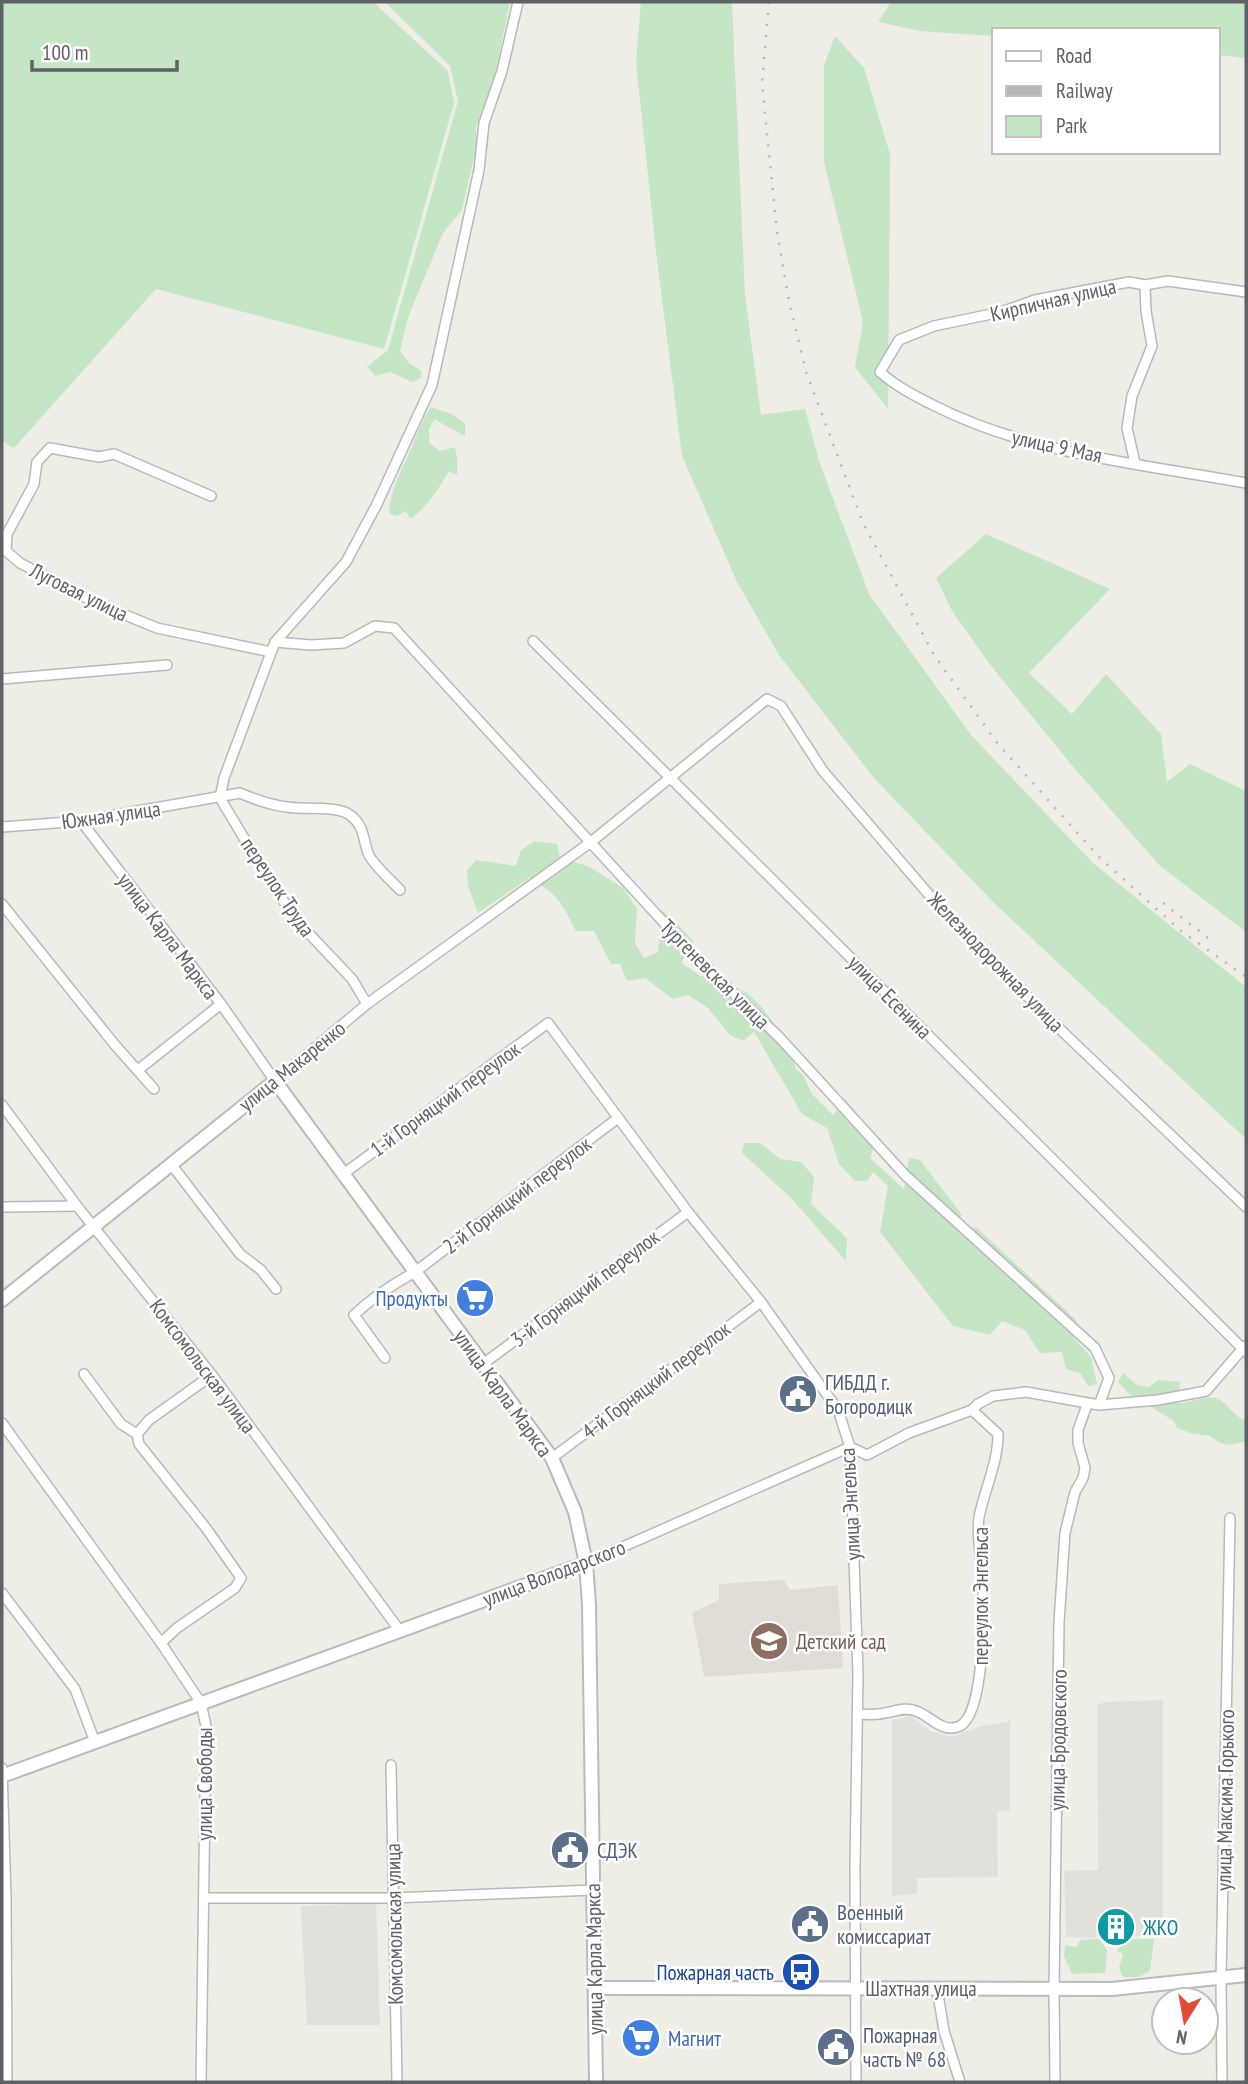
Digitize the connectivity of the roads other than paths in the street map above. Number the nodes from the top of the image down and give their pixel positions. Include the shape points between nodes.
1 (517, 2) edge
2 (1145, 285) junction
3 (1246, 292) edge
4 (880, 372) joint
5 (1135, 463) junction
6 (1246, 483) edge
7 (211, 496) dead end
8 (533, 641) dead end
9 (275, 642) junction
10 (271, 652) junction
11 (167, 665) dead end
12 (2, 679) edge
13 (767, 699) joint
14 (669, 777) junction
15 (220, 798) junction
16 (81, 821) junction
17 (2, 827) edge
18 (591, 842) junction
19 (400, 890) dead end
20 (2, 904) edge
21 (221, 1004) junction
22 (367, 1004) junction
23 (548, 1023) joint
24 (138, 1070) junction
25 (275, 1081) junction
26 (154, 1089) dead end
27 (2, 1105) edge
28 (618, 1118) junction
29 (172, 1164) junction
30 (342, 1175) junction
31 (77, 1206) junction
32 (2, 1207) edge
33 (1246, 1207) edge
34 (688, 1212) junction
35 (95, 1225) junction
36 (415, 1272) junction
37 (276, 1289) dead end
38 (2, 1300) edge
39 (761, 1302) junction
40 (1245, 1348) edge
41 (385, 1358) dead end
42 (483, 1364) junction
43 (84, 1374) dead end
44 (212, 1376) junction
45 (1087, 1405) junction
46 (1098, 1405) junction
47 (972, 1410) junction
48 (2, 1423) edge
49 (137, 1434) junction
50 (850, 1447) junction
51 (552, 1458) junction
52 (1230, 1518) dead end
53 (586, 1563) junction
54 (2, 1593) edge
55 (400, 1630) junction
56 (161, 1643) junction
57 (201, 1703) junction
58 (858, 1714) junction
59 (95, 1742) junction
60 (391, 1765) dead end
61 (2, 1773) edge
62 (593, 1890) junction
63 (204, 1898) junction
64 (393, 1898) junction
65 (1246, 1975) edge
66 (1221, 1979) junction
67 (595, 1988) junction
68 (857, 1988) junction
69 (937, 1988) junction
70 (1054, 1989) junction
71 (7, 2082) edge
72 (201, 2082) edge
73 (397, 2082) edge
74 (596, 2082) edge
75 (856, 2082) edge
76 (960, 2082) edge
77 (1055, 2082) edge
78 (1222, 2082) edge

1 - 9 street via 502,71 484,123 479,170 432,385 346,562
2 - 3 street, Кирпичная улица via 1168,281
2 - 4 street, Кирпичная улица via 1129,282 1035,300 934,326 899,341
2 - 5 street via 1152,346 1132,396 1127,428
4 - 5 street, улица 9 Мая via 896,386 975,425 1021,441
5 - 6 street, улица 9 Мая
7 - 10 street, Луговая улица via 114,454 99,457 50,449 37,462 34,484 7,534 6,551 20,564 94,602 156,628
8 - 14 street, улица Есенина
9 - 10 street
9 - 18 street, Тургеневская улица via 344,643 375,626 394,628
10 - 15 street
11 - 12 street
13 - 14 street, улица Макаренко
13 - 33 street, Железнодорожная улица via 781,706 822,771 949,918
14 - 18 street, улица Макаренко
14 - 40 street, улица Есенина
15 - 16 street, Южная улица
15 - 19 street, Южная улица via 240,793 289,808 349,814 361,826 368,854
15 - 22 street, переулок Труда via 299,923 352,978
16 - 17 street, Южная улица
16 - 21 street, улица Карла Маркса
18 - 22 street, улица Макаренко
18 - 46 street, Тургеневская улица via 671,932 780,1038 905,1175 1095,1349 1109,1378
20 - 24 street
21 - 24 street
21 - 25 street, улица Карла Маркса
22 - 25 street, улица Макаренко
23 - 28 street, улица Энгельса
23 - 30 street, 1-й Горняцкий переулок
24 - 26 street
25 - 29 main road, улица Макаренко
25 - 30 main road, улица Карла Маркса
27 - 31 street, Комсомольская улица
28 - 34 street, улица Энгельса
28 - 36 street, 2-й Горняцкий переулок
29 - 35 main road, улица Макаренко
29 - 37 street via 240,1254
30 - 36 main road, улица Карла Маркса
31 - 32 street
31 - 35 street, Комсомольская улица
34 - 39 street, улица Энгельса
34 - 42 street, 3-й Горняцкий переулок
35 - 38 main road, улица Макаренко
35 - 44 street, Комсомольская улица
36 - 41 street, 2-й Горняцкий переулок via 354,1315
36 - 42 main road, улица Карла Маркса
39 - 50 street, улица Энгельса via 838,1410
39 - 51 street, 4-й Горняцкий переулок
40 - 46 street, улица Володарского via 1206,1391
42 - 51 main road, улица Карла Маркса
43 - 49 street via 121,1424
44 - 49 street via 149,1420
44 - 55 street, Комсомольская улица
45 - 46 street, улица Володарского
45 - 47 street, улица Володарского via 1026,1392 993,1396
45 - 70 street, улица Бродовского via 1078,1430 1085,1468 1065,1533 1059,1622
47 - 50 street, улица Володарского via 909,1433 867,1455
47 - 58 street, переулок Энгельса via 998,1434 994,1469 979,1517 982,1664 974,1706 968,1720 951,1728 917,1711
48 - 56 street, улица Свободы
49 - 56 street via 139,1444 241,1578 235,1588
50 - 53 street, улица Володарского
50 - 58 street, улица Энгельса
51 - 53 main road, улица Карла Маркса via 575,1512
52 - 66 street, улица Максима Горького
53 - 55 main road, улица Володарского
53 - 62 main road, улица Карла Маркса
54 - 59 street via 75,1689
55 - 57 main road, улица Володарского
56 - 57 street, улица Свободы
57 - 59 main road, улица Володарского
57 - 63 street, улица Свободы via 206,1726
58 - 68 street, улица Энгельса
59 - 61 main road, улица Володарского
60 - 64 street, Комсомольская улица
61 - 71 street
62 - 64 street
62 - 67 main road, улица Карла Маркса
63 - 64 street
63 - 72 street, улица Свободы
64 - 73 street, Комсомольская улица
65 - 66 main road, Шахтная улица
66 - 70 main road, Шахтная улица
66 - 78 street, улица Максима Горького
67 - 68 main road, Шахтная улица
67 - 74 main road, улица Карла Маркса
68 - 69 main road, Шахтная улица
68 - 75 street, улица Энгельса
69 - 70 main road, Шахтная улица
69 - 76 street
70 - 77 street, улица Бродовского

